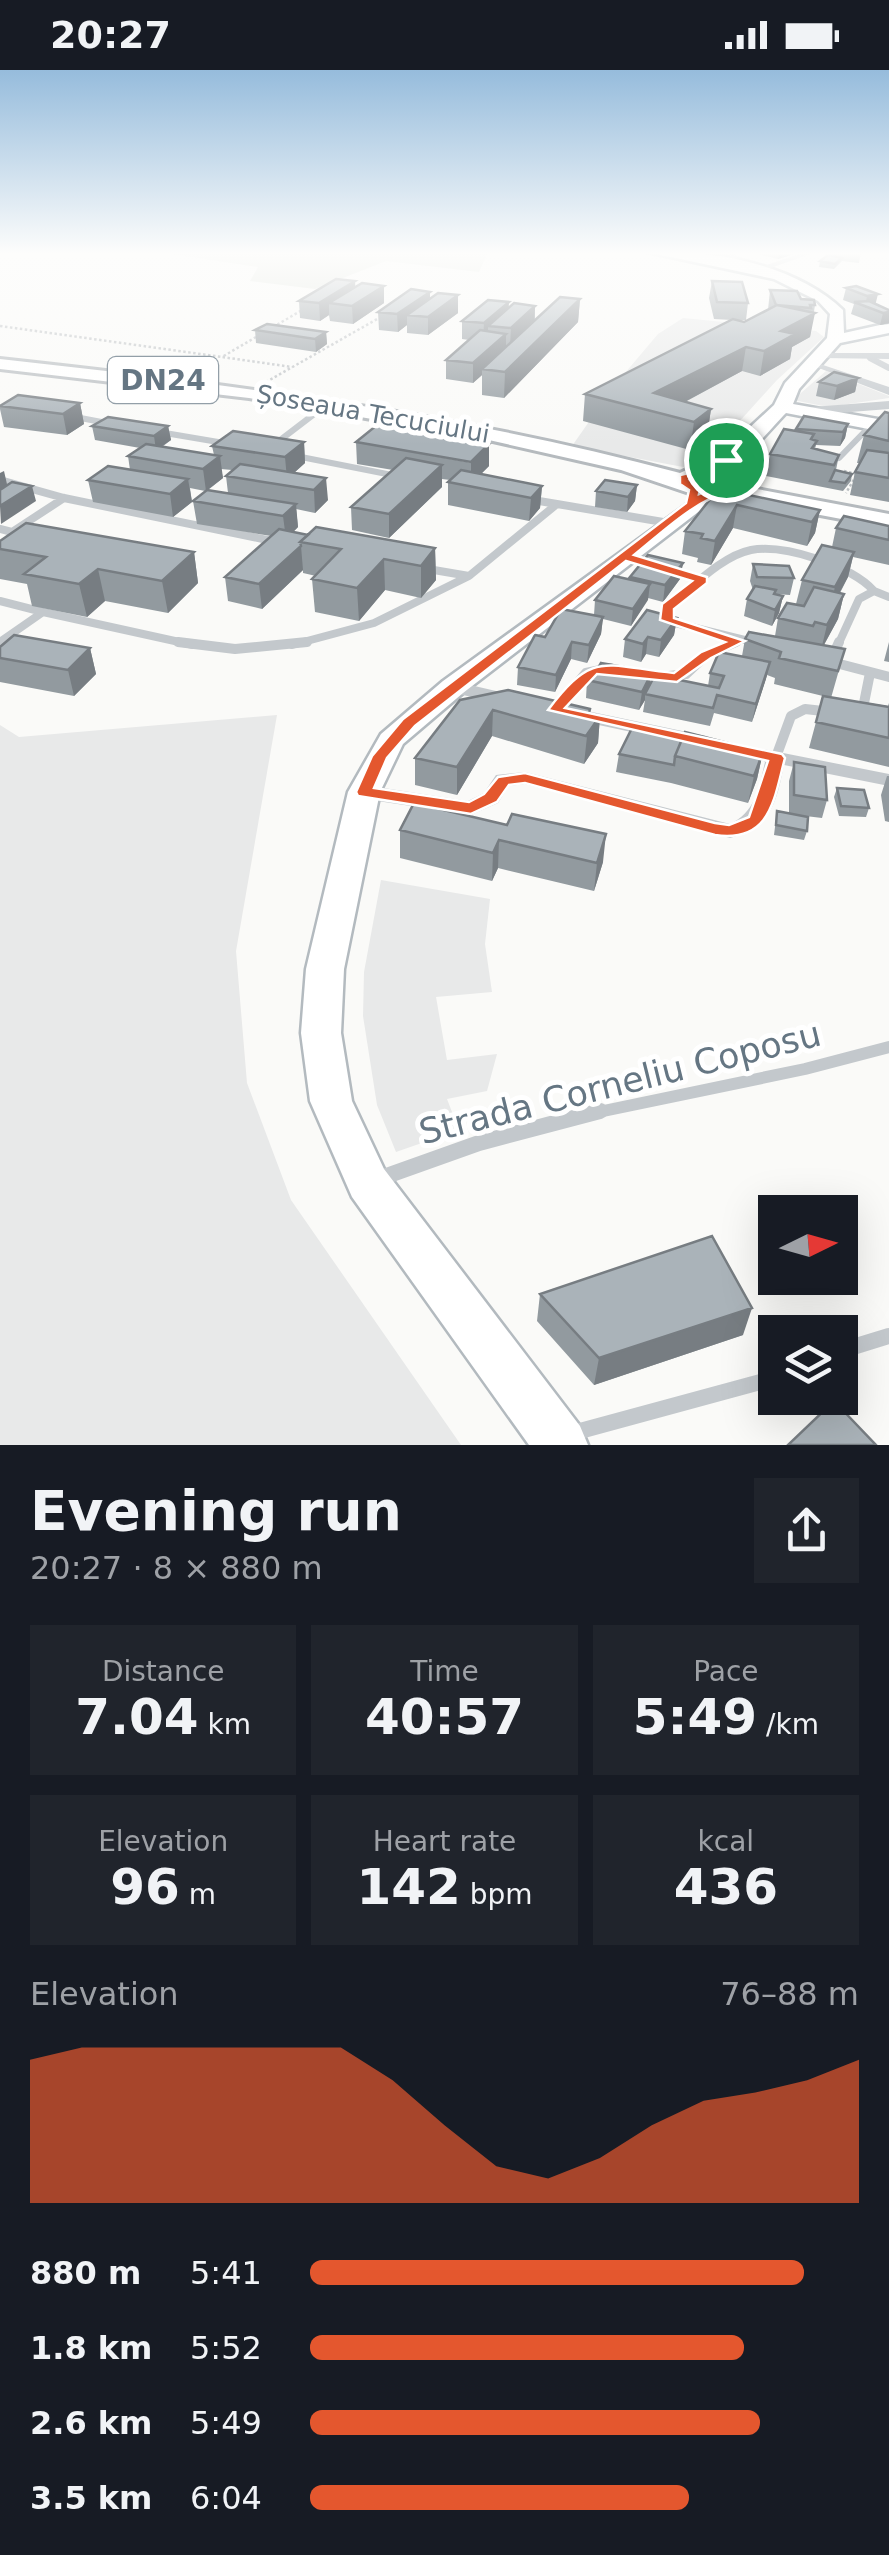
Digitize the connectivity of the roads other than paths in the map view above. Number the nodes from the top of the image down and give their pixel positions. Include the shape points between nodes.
1 (836, 316) edge
2 (889, 328) edge
3 (835, 340) junction
4 (889, 356) edge
5 (870, 358) junction
6 (819, 359) junction
7 (0, 364) edge
8 (889, 368) edge
9 (889, 391) edge
10 (326, 405) junction
11 (889, 405) edge
12 (782, 407) junction
13 (812, 411) junction
14 (55, 414) edge
15 (881, 425) edge
16 (129, 427) edge
17 (147, 430) edge
18 (233, 445) edge
19 (839, 458) edge
20 (412, 478) edge
21 (0, 480) edge
22 (704, 486) junction
23 (64, 498) junction
24 (521, 498) edge
25 (557, 504) junction
26 (889, 510) edge
27 (889, 520) edge
28 (0, 529) edge
29 (12, 532) junction
30 (0, 539) edge
31 (287, 544) edge
32 (640, 561) junction
33 (414, 567) edge
34 (469, 576) junction
35 (702, 580) junction
36 (874, 591) junction
37 (889, 597) edge
38 (0, 601) edge
39 (44, 612) junction
40 (738, 641) junction
41 (0, 642) edge
42 (817, 657) junction
43 (625, 671) edge
44 (870, 673) junction
45 (643, 674) edge
46 (889, 677) edge
47 (453, 687) junction
48 (555, 710) junction
49 (776, 758) junction
50 (889, 780) edge
51 (364, 792) junction
52 (889, 1048) edge
53 (368, 1183) junction
54 (889, 1336) edge
55 (858, 1345) edge
56 (758, 1383) edge
57 (558, 1441) edge

1 - 3 main road
2 - 3 main road
3 - 6 main road
4 - 5 street
5 - 6 street
5 - 8 lane
6 - 9 street
6 - 12 main road via 791,387
7 - 10 main road, Șoseaua Tecuciului / DN24
10 - 20 lane via 266,451
10 - 22 main road, Șoseaua Tecuciului / DN24 via 471,430
11 - 13 street
12 - 13 main road
12 - 22 main road
13 - 15 main road
14 - 16 lane
15 - 19 lane
17 - 18 lane
21 - 23 lane
22 - 25 lane
22 - 26 main road, DN24
22 - 27 main road, DN24
22 - 32 main road
23 - 29 lane
23 - 31 lane
24 - 25 lane
25 - 34 lane
28 - 29 lane
29 - 30 lane
32 - 35 lane
32 - 47 main road
33 - 34 lane
34 - 39 lane via 362,626 256,648 203,647
35 - 36 lane via 752,550 856,572
35 - 40 lane via 667,607 667,620
36 - 37 lane
36 - 42 lane via 859,599 835,651
38 - 39 lane
39 - 41 lane
40 - 42 lane
40 - 45 lane via 677,678
42 - 44 lane
43 - 48 lane via 586,673
44 - 46 lane
44 - 49 lane via 863,708 854,714 805,708 788,717
47 - 48 street
47 - 51 main road via 391,740
48 - 49 street
49 - 50 street
49 - 51 street via 762,812 730,832 525,778 504,780 471,808
51 - 53 main road via 325,969 321,1033 331,1102
52 - 53 lane, Strada Corneliu Coposu via 450,1149
53 - 57 main road
54 - 55 lane
56 - 57 lane

